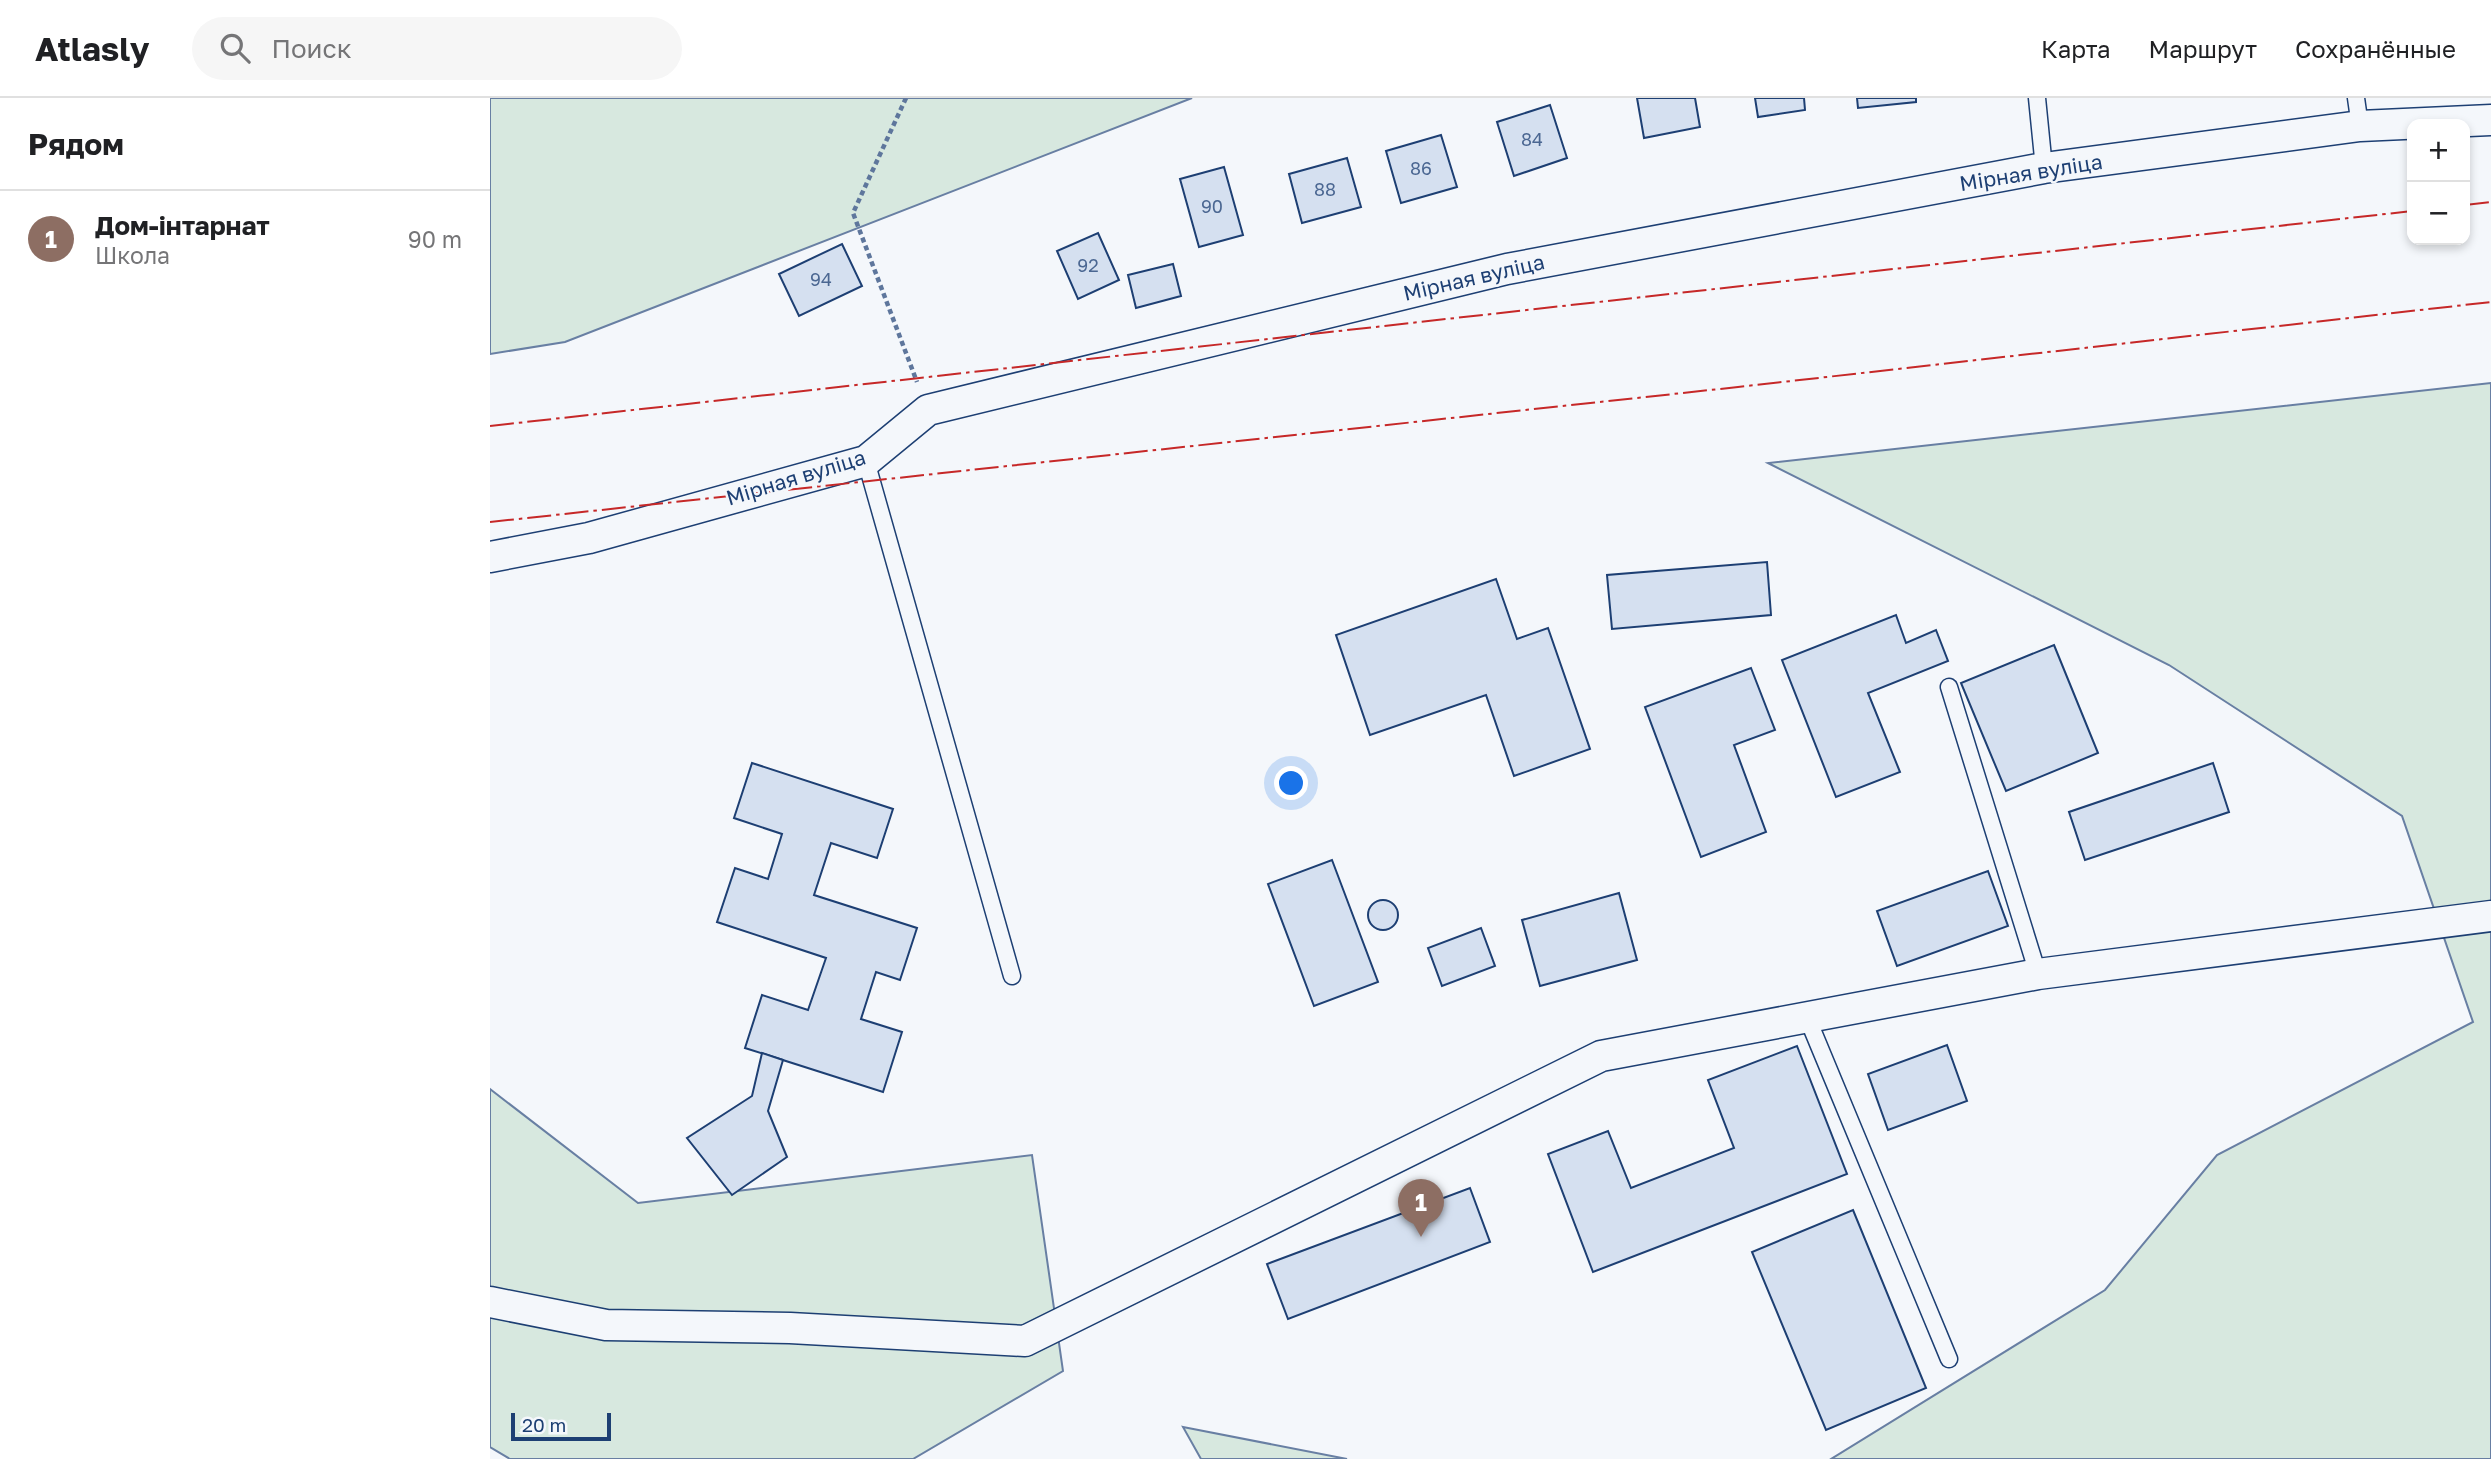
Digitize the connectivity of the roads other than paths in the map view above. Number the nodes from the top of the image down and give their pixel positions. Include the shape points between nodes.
1 (2037, 98) edge
2 (2358, 112) edge
3 (2491, 120) edge
4 (2044, 168) junction
5 (866, 461) junction
6 (490, 557) edge
7 (1949, 687) dead end
8 (2491, 916) edge
9 (2039, 974) junction
10 (1012, 976) dead end
11 (1807, 1017) junction
12 (490, 1302) edge
13 (1949, 1359) dead end

1 - 4 lane
2 - 3 street, Мірная вуліца
2 - 4 street, Мірная вуліца
4 - 5 street, Мірная вуліца via 1507,269 928,410
5 - 6 street, Мірная вуліца via 589,538
5 - 10 lane
7 - 9 lane
8 - 9 street
9 - 11 street
11 - 12 street via 1601,1056 1025,1341 790,1328 606,1325
11 - 13 lane

